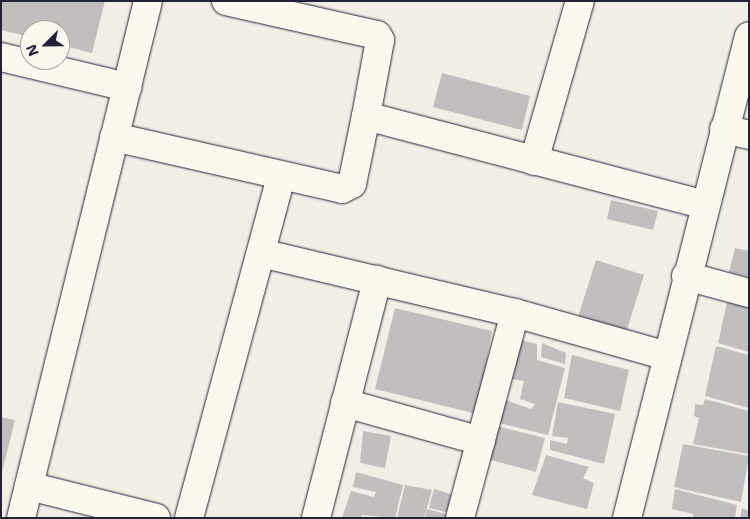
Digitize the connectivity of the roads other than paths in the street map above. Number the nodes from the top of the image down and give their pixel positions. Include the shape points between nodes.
1 (148, 1) edge
2 (226, 1) edge
3 (580, 1) edge
4 (321, 11) edge
5 (749, 36) edge
6 (1, 57) edge
7 (127, 87) junction
8 (366, 116) junction
9 (736, 132) edge
10 (114, 137) junction
11 (534, 161) junction
12 (282, 178) junction
13 (705, 205) junction
14 (261, 253) junction
15 (686, 276) junction
16 (377, 280) junction
17 (749, 293) edge
18 (515, 313) junction
19 (667, 356) junction
20 (345, 403) junction
21 (481, 441) junction
22 (29, 486) junction
23 (22, 518) edge
24 (156, 518) edge
25 (190, 518) edge
26 (316, 518) edge
27 (460, 518) edge
28 (627, 518) edge

1 - 7 street
2 - 4 street
3 - 11 street
4 - 8 street via 370,31 380,40
5 - 9 street
6 - 7 street
7 - 10 street
8 - 11 street
8 - 12 street via 352,184 342,189 330,189
9 - 13 street
10 - 12 street
10 - 22 street
11 - 13 street
12 - 14 street
13 - 15 street
14 - 16 street
14 - 25 street
15 - 17 street
15 - 19 street
16 - 18 street
16 - 20 street
18 - 19 street
18 - 21 street
19 - 28 street
20 - 21 street
20 - 26 street
21 - 27 street
22 - 23 street
22 - 24 street

